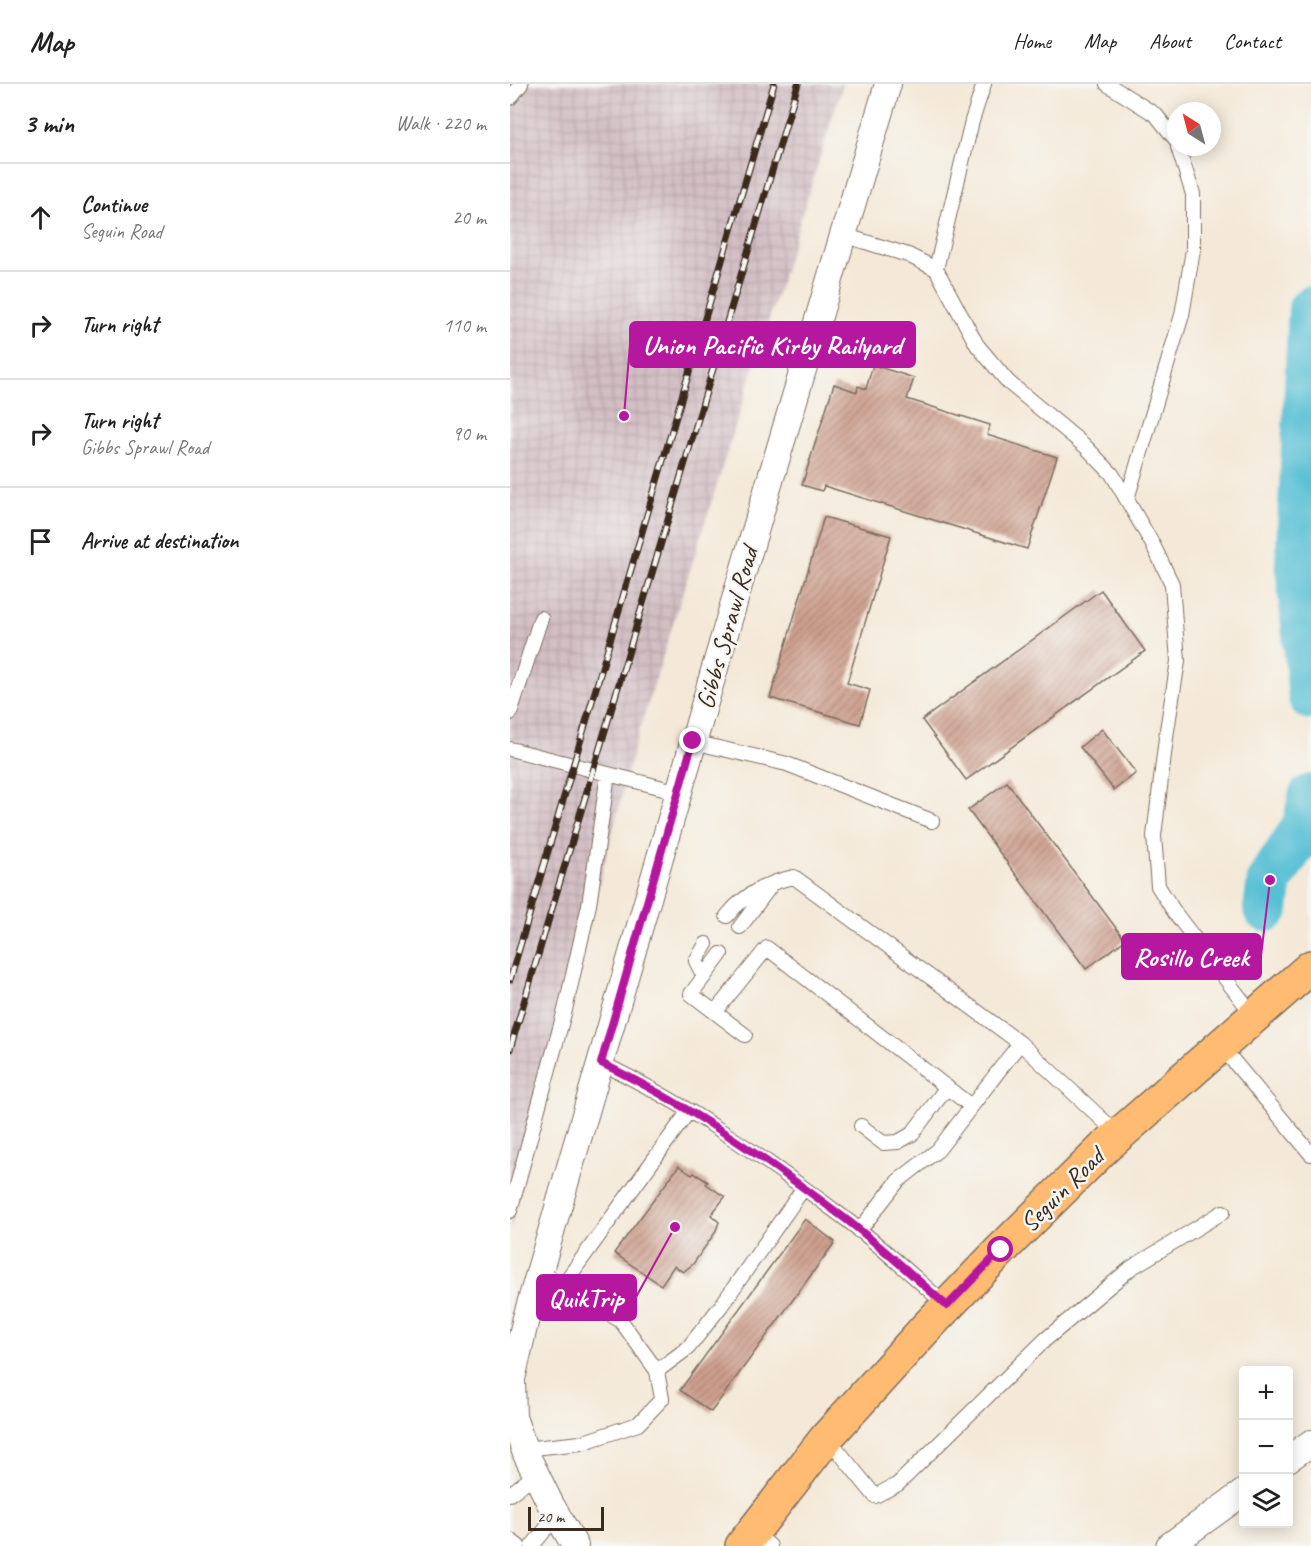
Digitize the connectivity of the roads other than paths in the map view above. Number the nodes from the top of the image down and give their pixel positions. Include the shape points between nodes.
1 (521, 84) edge
2 (888, 84) edge
3 (984, 84) edge
4 (1107, 84) edge
5 (510, 98) edge
6 (1167, 129) edge
7 (1181, 156) edge
8 (843, 235) junction
9 (936, 269) junction
10 (1127, 499) junction
11 (541, 618) dead end
12 (510, 713) edge
13 (693, 741) junction
14 (510, 749) edge
15 (608, 774) junction
16 (679, 792) junction
17 (932, 821) dead end
18 (774, 881) junction
19 (727, 916) dead end
20 (740, 927) dead end
21 (706, 944) dead end
22 (721, 954) dead end
23 (1311, 967) edge
24 (704, 977) junction
25 (715, 1012) junction
26 (1254, 1016) junction
27 (745, 1035) dead end
28 (1020, 1043) junction
29 (1220, 1045) junction
30 (601, 1063) junction
31 (947, 1087) junction
32 (971, 1106) junction
33 (689, 1111) junction
34 (861, 1126) dead end
35 (1119, 1135) junction
36 (1311, 1154) edge
37 (803, 1189) junction
38 (510, 1211) edge
39 (1223, 1212) dead end
40 (859, 1231) junction
41 (540, 1271) junction
42 (563, 1286) junction
43 (947, 1306) junction
44 (657, 1371) junction
45 (827, 1437) junction
46 (1311, 1443) edge
47 (524, 1449) junction
48 (1293, 1456) edge
49 (536, 1474) junction
50 (510, 1494) edge
51 (1239, 1496) edge
52 (557, 1515) junction
53 (510, 1540) edge
54 (755, 1541) edge
55 (518, 1546) edge
56 (532, 1546) edge
57 (575, 1546) edge
58 (1169, 1546) edge

1 - 5 lane
2 - 8 street, Gibbs Sprawl Road
3 - 9 lane
4 - 6 lane via 1156,115
7 - 10 lane via 1193,194 1193,250 1182,315
8 - 9 lane via 908,255
8 - 13 street, Gibbs Sprawl Road
9 - 10 lane via 977,345 1008,382 1085,446 1112,474
10 - 26 lane via 1172,584 1178,661 1154,836 1158,886
11 - 12 lane
13 - 16 street, Gibbs Sprawl Road
13 - 17 lane via 787,764
14 - 15 lane
15 - 16 lane
15 - 38 lane via 589,905
16 - 30 street, Gibbs Sprawl Road
18 - 19 lane via 736,905
18 - 20 lane
18 - 28 lane via 794,877
21 - 24 lane via 696,961
22 - 24 lane
23 - 26 main road, Seguin Road
24 - 25 lane via 691,994
25 - 27 lane
25 - 31 lane via 767,948
26 - 29 main road, Seguin Road
28 - 32 lane
28 - 35 lane
29 - 35 main road, Seguin Road
29 - 36 lane
30 - 33 lane
30 - 41 street, Gibbs Sprawl Road
31 - 32 lane
31 - 34 lane via 912,1134 898,1142 883,1143
32 - 40 lane via 938,1150 898,1181
33 - 37 lane
33 - 42 lane
35 - 43 main road, Seguin Road
37 - 40 lane
37 - 44 lane via 688,1348
39 - 45 lane via 1131,1268 1046,1339 898,1484 875,1496
40 - 43 lane
41 - 42 lane
41 - 47 street, Gibbs Sprawl Road via 512,1379 513,1417
42 - 44 lane via 621,1321
43 - 45 main road, Seguin Road
44 - 47 lane via 662,1399 638,1424 581,1443
45 - 54 main road, Seguin Road
46 - 48 street
47 - 49 street, Gibbs Sprawl Road
49 - 50 lane
49 - 52 street, Gibbs Sprawl Road
51 - 58 street
52 - 56 lane
52 - 57 street, Gibbs Sprawl Road
53 - 55 lane

